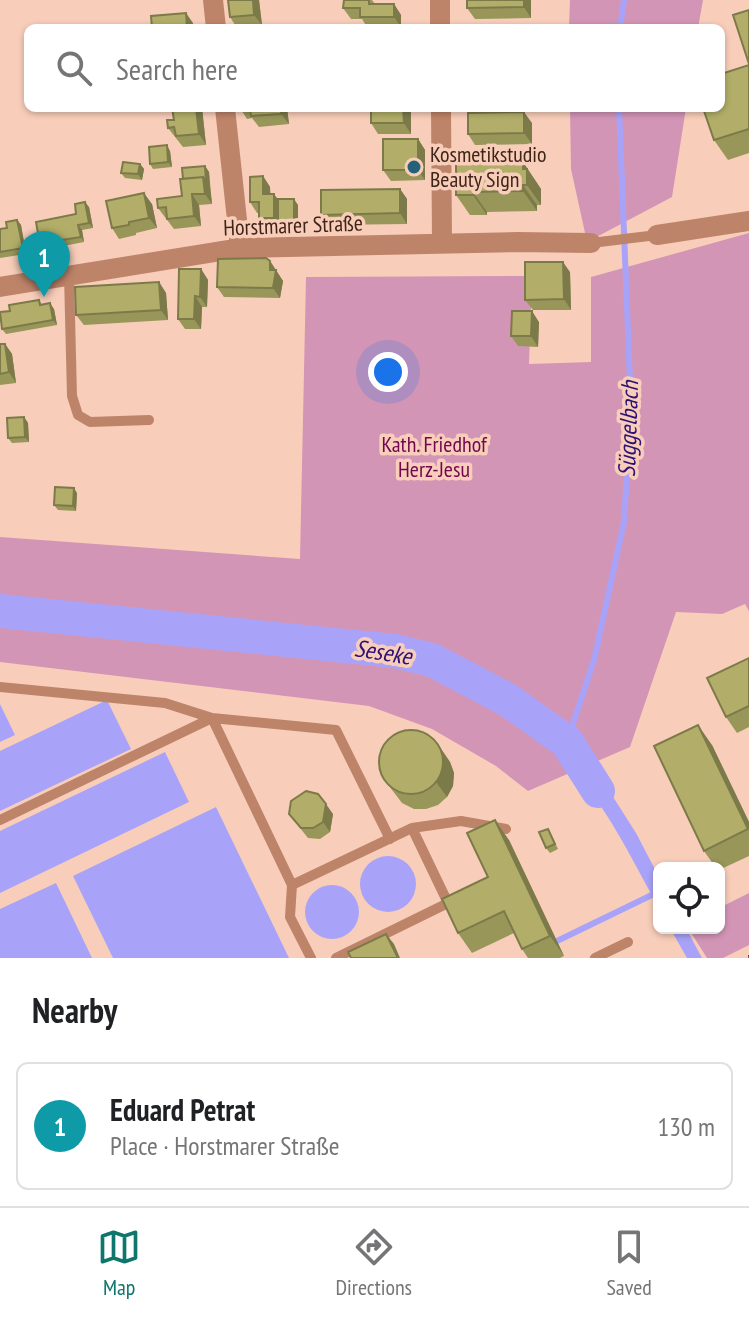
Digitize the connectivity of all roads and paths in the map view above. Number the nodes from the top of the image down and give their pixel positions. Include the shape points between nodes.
1 (213, 0) edge
2 (440, 0) edge
3 (216, 24) edge
4 (440, 24) edge
5 (225, 112) edge
6 (441, 112) edge
7 (749, 221) edge
8 (657, 235) joint
9 (442, 243) junction
10 (591, 243) joint
11 (240, 248) junction
12 (69, 276) junction
13 (0, 287) edge
14 (149, 420) dead end
15 (0, 687) edge
16 (212, 718) junction
17 (0, 820) edge
18 (412, 828) junction
19 (506, 829) dead end
20 (390, 839) junction
21 (292, 885) junction
22 (628, 942) dead end
23 (311, 958) edge
24 (336, 958) edge
25 (595, 958) edge

1 - 3 street
2 - 4 street
5 - 11 street
6 - 9 street
7 - 8 street
8 - 10 lane
9 - 10 street, Horstmarer Straße
9 - 11 street, Horstmarer Straße
11 - 12 street, Horstmarer Straße
12 - 13 street, Horstmarer Straße
12 - 14 lane via 74,409 90,422
15 - 16 lane via 165,703
16 - 17 lane
16 - 20 lane via 336,730
16 - 21 lane
18 - 19 lane via 461,821
18 - 20 lane
18 - 24 lane via 448,903
20 - 21 lane
21 - 23 lane via 290,917
22 - 25 lane

